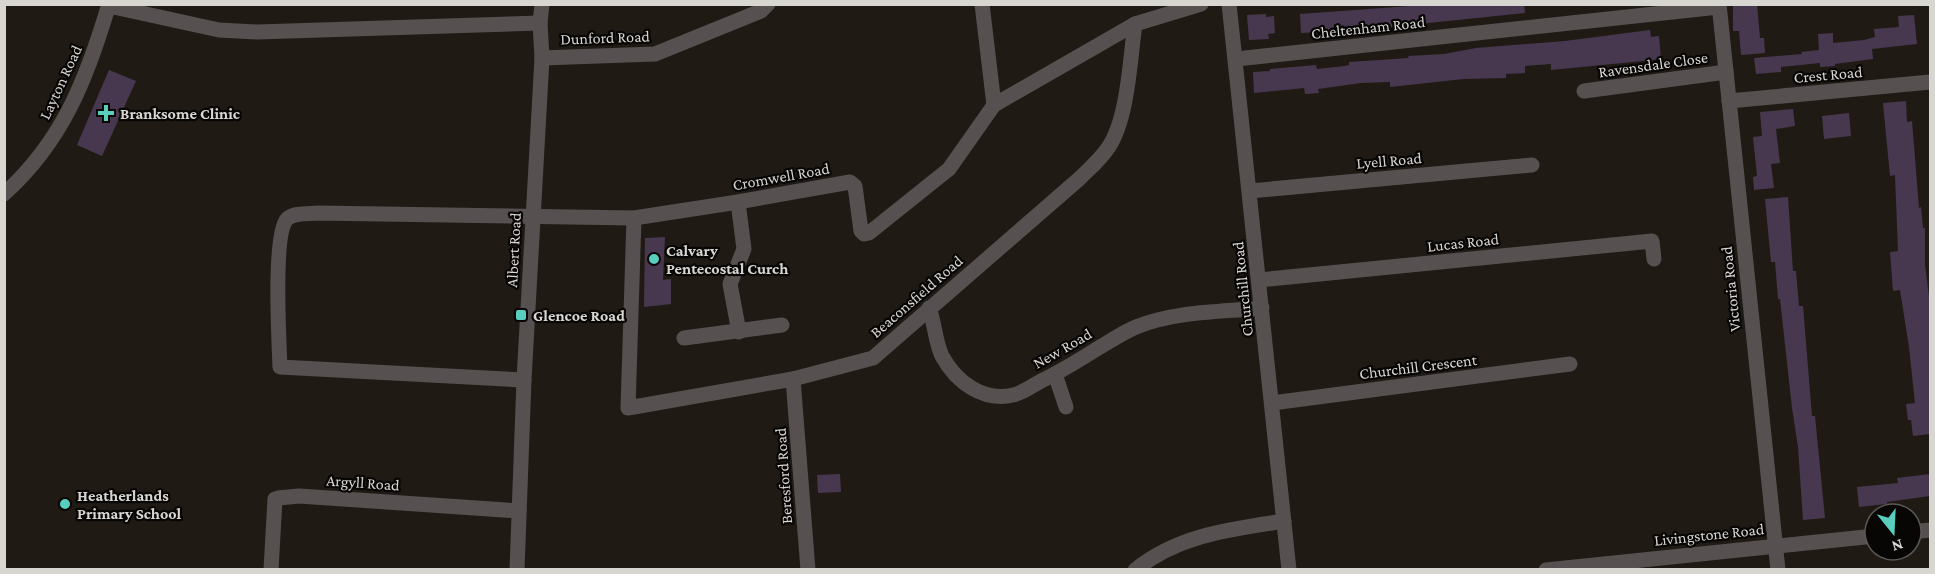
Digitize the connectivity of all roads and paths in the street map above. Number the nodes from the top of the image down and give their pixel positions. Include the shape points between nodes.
1 (542, 4) edge
2 (768, 4) edge
3 (982, 4) edge
4 (1201, 4) edge
5 (1229, 4) edge
6 (109, 5) edge
7 (1719, 6) edge
8 (540, 23) junction
9 (1135, 24) junction
10 (542, 58) junction
11 (1236, 59) junction
12 (1726, 72) junction
13 (1930, 82) edge
14 (1584, 91) dead end
15 (1729, 101) junction
16 (994, 105) junction
17 (1532, 165) dead end
18 (1250, 191) junction
19 (4, 194) edge
20 (738, 202) junction
21 (532, 216) junction
22 (634, 218) junction
23 (1653, 260) dead end
24 (1259, 280) junction
25 (929, 308) junction
26 (1262, 308) junction
27 (782, 325) dead end
28 (739, 332) junction
29 (684, 338) dead end
30 (1570, 364) dead end
31 (1055, 374) junction
32 (794, 379) junction
33 (524, 381) junction
34 (1272, 403) junction
35 (1065, 407) dead end
36 (519, 511) junction
37 (1284, 520) junction
38 (1863, 537) edge
39 (1775, 546) junction
40 (271, 570) edge
41 (517, 570) edge
42 (808, 570) edge
43 (1135, 570) edge
44 (1289, 570) edge
45 (1546, 570) edge
46 (1778, 570) edge

1 - 8 street, Albert Road
2 - 10 street, Dunford Road via 761,11 655,54
3 - 16 street
4 - 9 street, Cromwell Road
5 - 11 street, Churchill Road
6 - 8 street via 219,30 257,32
6 - 19 street, Layton Road via 96,48 64,120 39,158
7 - 11 street, Cheltenham Road
7 - 12 street, Victoria Road
8 - 10 street, Albert Road
9 - 16 street, Cromwell Road
9 - 25 street, Beaconsfield Road via 1125,99 1108,148 1096,163
10 - 21 street, Albert Road
11 - 18 street, Churchill Road
12 - 14 street, Ravensdale Close
12 - 15 street, Victoria Road
13 - 15 street, Crest Road
15 - 39 street, Victoria Road
16 - 20 street, Cromwell Road via 949,169 869,233 861,231 855,186 850,182
17 - 18 street, Lyell Road
18 - 24 street, Churchill Road
20 - 22 street, Cromwell Road
20 - 28 street via 744,249 730,284
21 - 22 street, Cromwell Road
21 - 33 street, Albert Road
21 - 33 street via 295,215 284,224 278,263 280,367
22 - 32 street, Beaconsfield Road via 628,408
23 - 24 street, Lucas Road via 1652,241
24 - 26 street, Churchill Road
25 - 31 street, New Road via 943,357 954,374 974,390 991,396 1016,394
25 - 32 street, Beaconsfield Road via 873,358
26 - 31 street, New Road via 1148,322
26 - 34 street, Churchill Road
27 - 28 street
28 - 29 street
30 - 34 street, Churchill Crescent
31 - 35 street
32 - 42 street, Beresford Road
33 - 36 street, Albert Road
34 - 37 street, Churchill Road
36 - 40 street, Argyll Road via 298,496 278,498 273,515
36 - 41 street, Albert Road
37 - 43 street via 1205,534 1174,545
37 - 44 street, Churchill Road
38 - 39 street, Livingstone Road
39 - 45 street, Livingstone Road
39 - 46 street, Victoria Road

